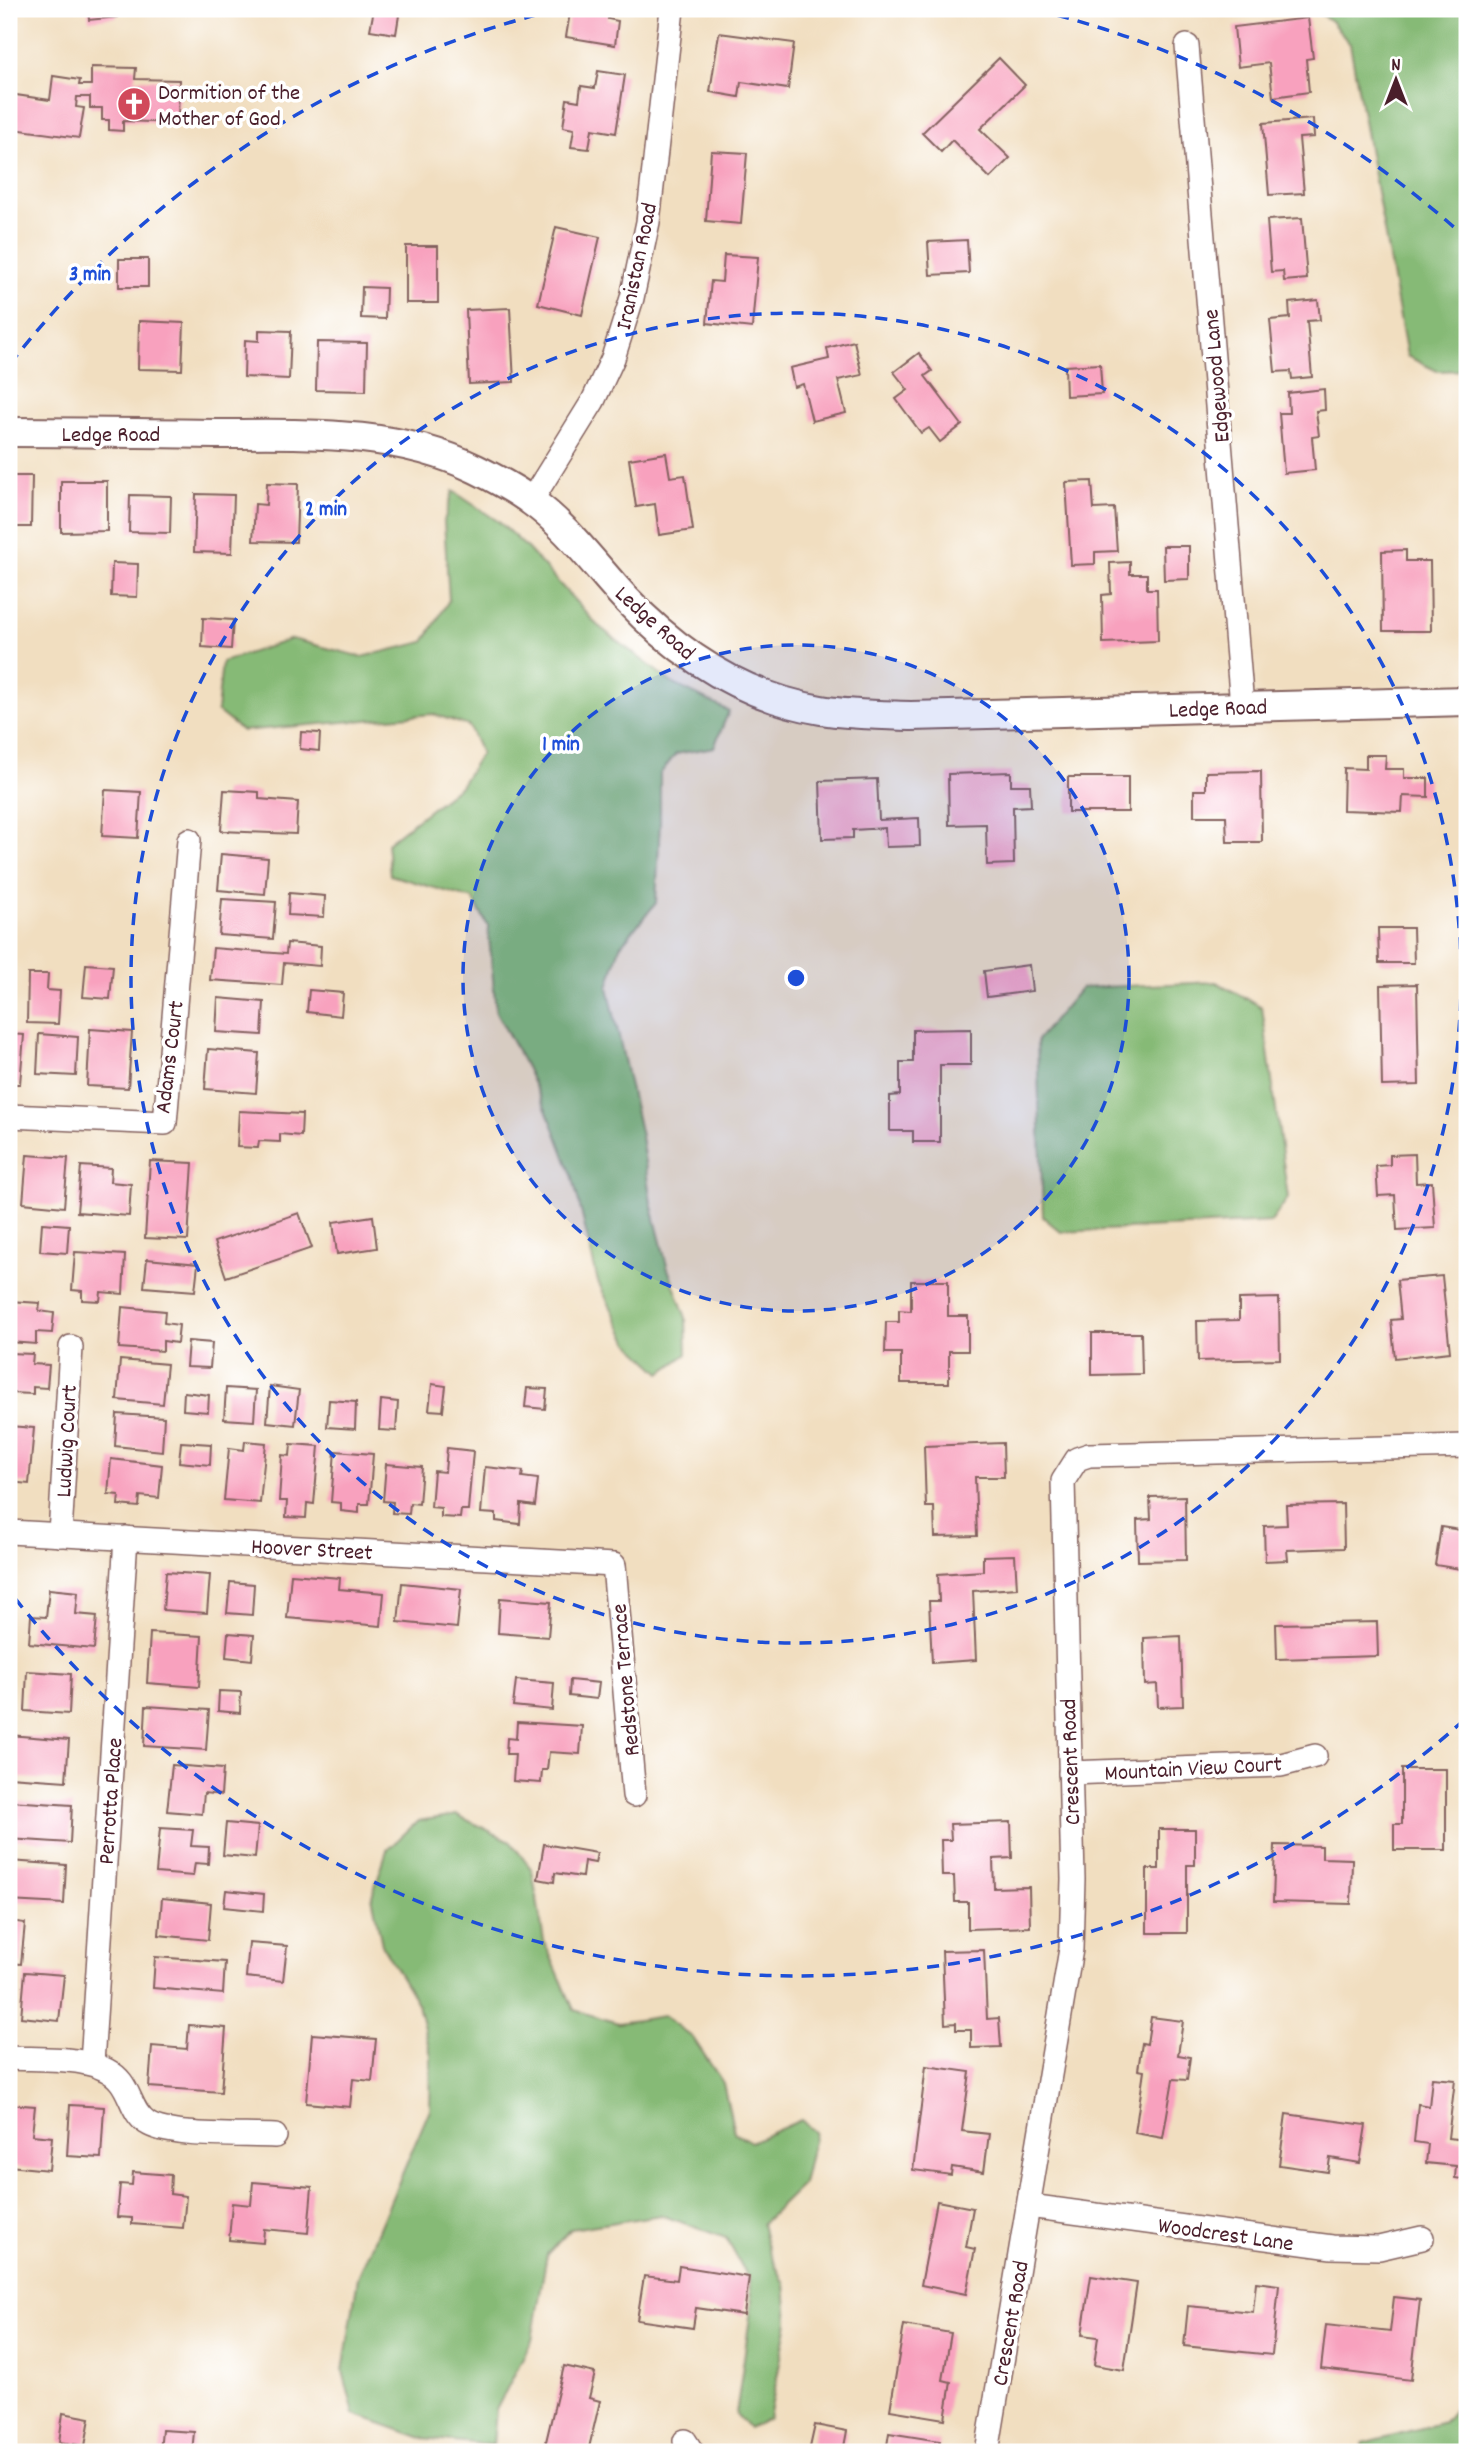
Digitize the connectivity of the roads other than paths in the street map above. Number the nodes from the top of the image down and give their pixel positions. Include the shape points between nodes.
1 (672, 9) edge
2 (1187, 46) dead end
3 (9, 432) edge
4 (531, 501) junction
5 (1467, 701) edge
6 (1242, 706) junction
7 (189, 840) dead end
8 (9, 1116) edge
9 (71, 1347) dead end
10 (1467, 1446) edge
11 (9, 1532) edge
12 (60, 1535) junction
13 (126, 1538) junction
14 (614, 1565) joint
15 (1315, 1756) dead end
16 (1070, 1773) junction
17 (634, 1795) dead end
18 (9, 2058) edge
19 (92, 2063) junction
20 (275, 2136) dead end
21 (1029, 2206) junction
22 (1422, 2238) dead end
23 (987, 2452) edge

1 - 4 street, Iranistan Road via 648,222 632,298 593,401
2 - 6 street, Edgewood Lane
3 - 4 street, Ledge Road via 308,434 375,439 454,460
4 - 6 street, Ledge Road via 577,543 646,620 685,652 738,684 793,704 911,716
5 - 6 street, Ledge Road
7 - 8 street, Adams Court via 166,1123
9 - 12 street, Ludwig Court
10 - 16 street, Crescent Road via 1104,1454 1077,1460 1063,1481 1062,1494
11 - 12 street, Hoover Street
12 - 13 street, Hoover Street
13 - 14 street, Hoover Street
13 - 19 street, Perrotta Place
14 - 17 street, Redstone Terrace
15 - 16 street, Mountain View Court via 1282,1765
16 - 21 street, Crescent Road via 1071,1949
18 - 19 street
19 - 20 street via 120,2080 136,2112 164,2131
21 - 22 street, Woodcrest Lane via 1332,2247 1379,2248
21 - 23 street, Crescent Road

